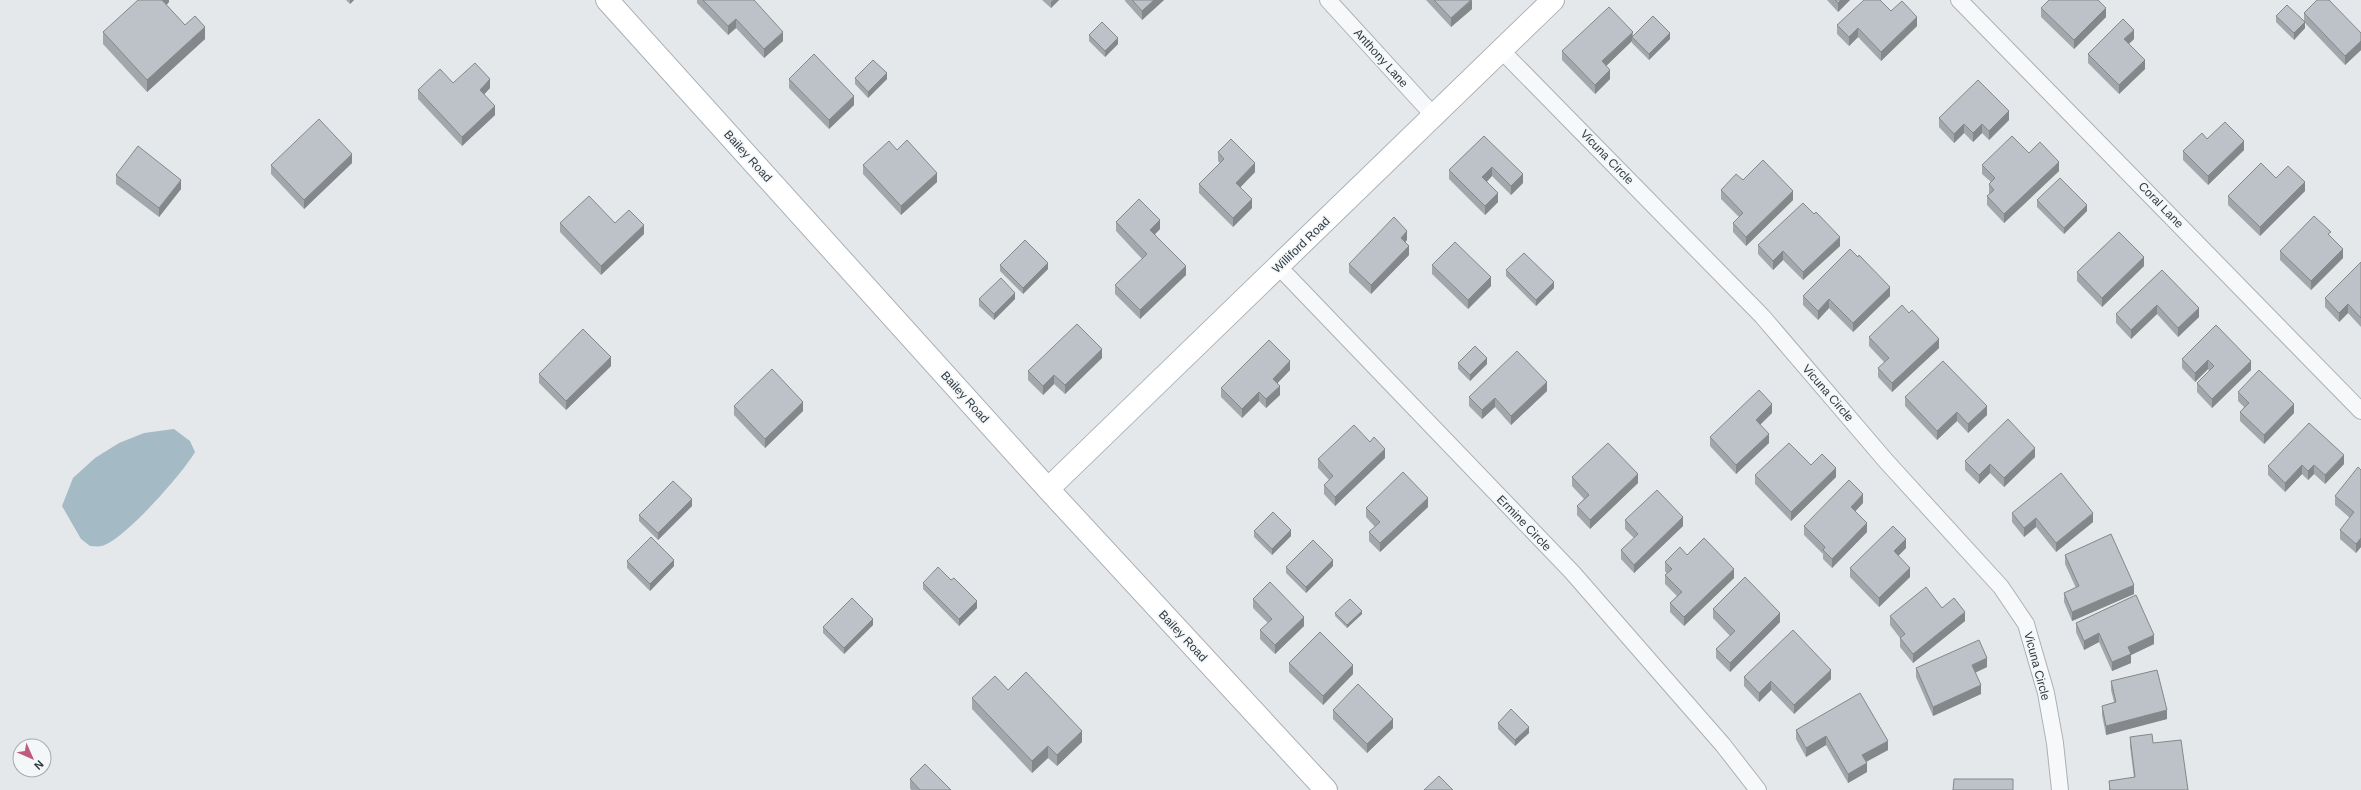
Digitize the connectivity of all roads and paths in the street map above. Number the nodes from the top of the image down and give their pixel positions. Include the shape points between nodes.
1 (607, 0) edge
2 (1328, 0) edge
3 (1553, 0) edge
4 (1959, 0) edge
5 (1502, 50) junction
6 (1434, 116) junction
7 (1279, 267) junction
8 (2361, 411) edge
9 (1048, 489) junction
10 (1326, 790) edge
11 (1758, 790) edge
12 (2060, 790) edge

1 - 9 street, Bailey Road
2 - 6 street, Anthony Lane
3 - 5 street, Williford Road
4 - 8 street, Coral Lane
5 - 6 street, Williford Road
5 - 12 street, Vicuna Circle via 1762,316 1886,461 2001,587 2026,624 2046,694
6 - 7 street, Williford Road
7 - 9 street, Williford Road
7 - 11 street, Ermine Circle via 1572,572 1723,745
9 - 10 street, Bailey Road

